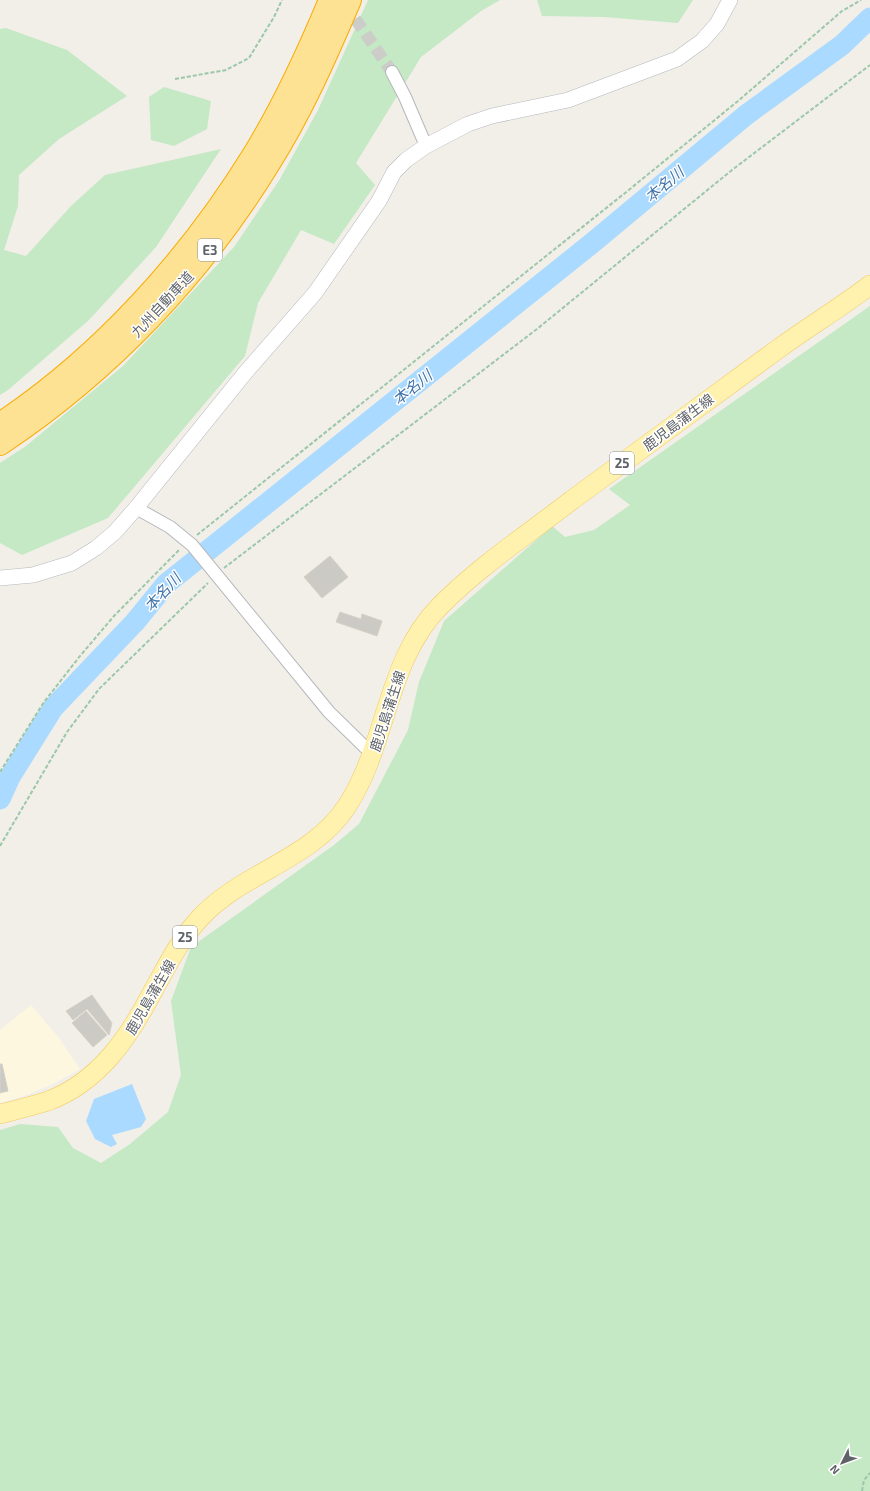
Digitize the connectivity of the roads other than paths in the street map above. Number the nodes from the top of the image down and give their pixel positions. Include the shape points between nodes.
1 (330, 0) edge
2 (350, 0) edge
3 (730, 0) edge
4 (392, 72) tunnel mouth
5 (426, 146) junction
6 (870, 285) edge
7 (0, 424) edge
8 (0, 444) edge
9 (136, 508) junction
10 (0, 578) edge
11 (373, 755) junction
12 (0, 1114) edge

1 - 7 highway, 九州自動車道 / E3 via 304,61 277,114 227,196 194,241 128,315 86,356
2 - 8 highway, 九州自動車道 / E3 via 320,69 292,124 242,207 208,252 170,297 98,369 55,405
3 - 5 street via 717,24 677,60 568,100 474,122
4 - 5 street
5 - 9 street via 394,172 379,201 315,293 245,373
6 - 11 main road, 鹿児島蒲生線 / 25 via 733,381 468,579 425,624 404,661
9 - 10 street via 96,548 72,563 33,575
9 - 11 street via 170,526 190,544 329,712
11 - 12 main road, 鹿児島蒲生線 / 25 via 346,808 328,829 288,858 238,887 199,919 176,950 125,1039 106,1061 90,1076 50,1100

